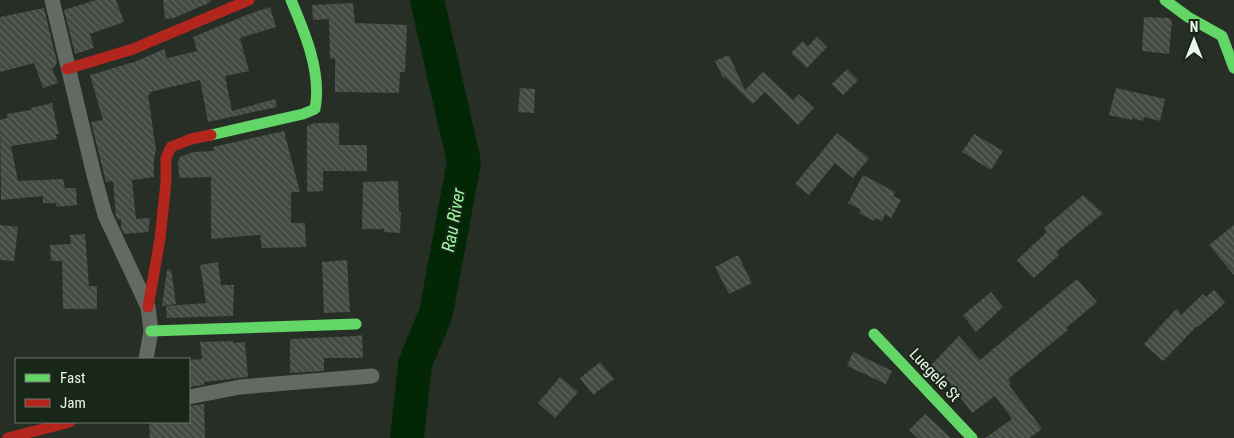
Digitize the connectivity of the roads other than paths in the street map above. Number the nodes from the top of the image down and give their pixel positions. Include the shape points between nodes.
1 (52, 0) edge
2 (250, 0) edge
3 (291, 0) edge
4 (1165, 0) edge
5 (1228, 36) edge
6 (1234, 68) edge
7 (68, 69) junction
8 (148, 307) junction
9 (356, 324) dead end
10 (151, 331) junction
11 (874, 334) dead end
12 (146, 358) edge
13 (372, 376) dead end
14 (190, 397) edge
15 (66, 423) edge
16 (0, 431) edge
17 (3, 438) edge
18 (8, 438) edge
19 (972, 438) edge

1 - 7 street
2 - 7 street via 133,49
3 - 8 street via 304,30 317,84 315,108 303,114 191,139 171,147 166,158 160,239
4 - 5 street via 1188,17
5 - 6 street
7 - 8 street via 105,215
8 - 10 street
9 - 10 street
10 - 12 street
11 - 19 street, Luegele St
13 - 14 street via 240,387
15 - 18 street
16 - 17 street

